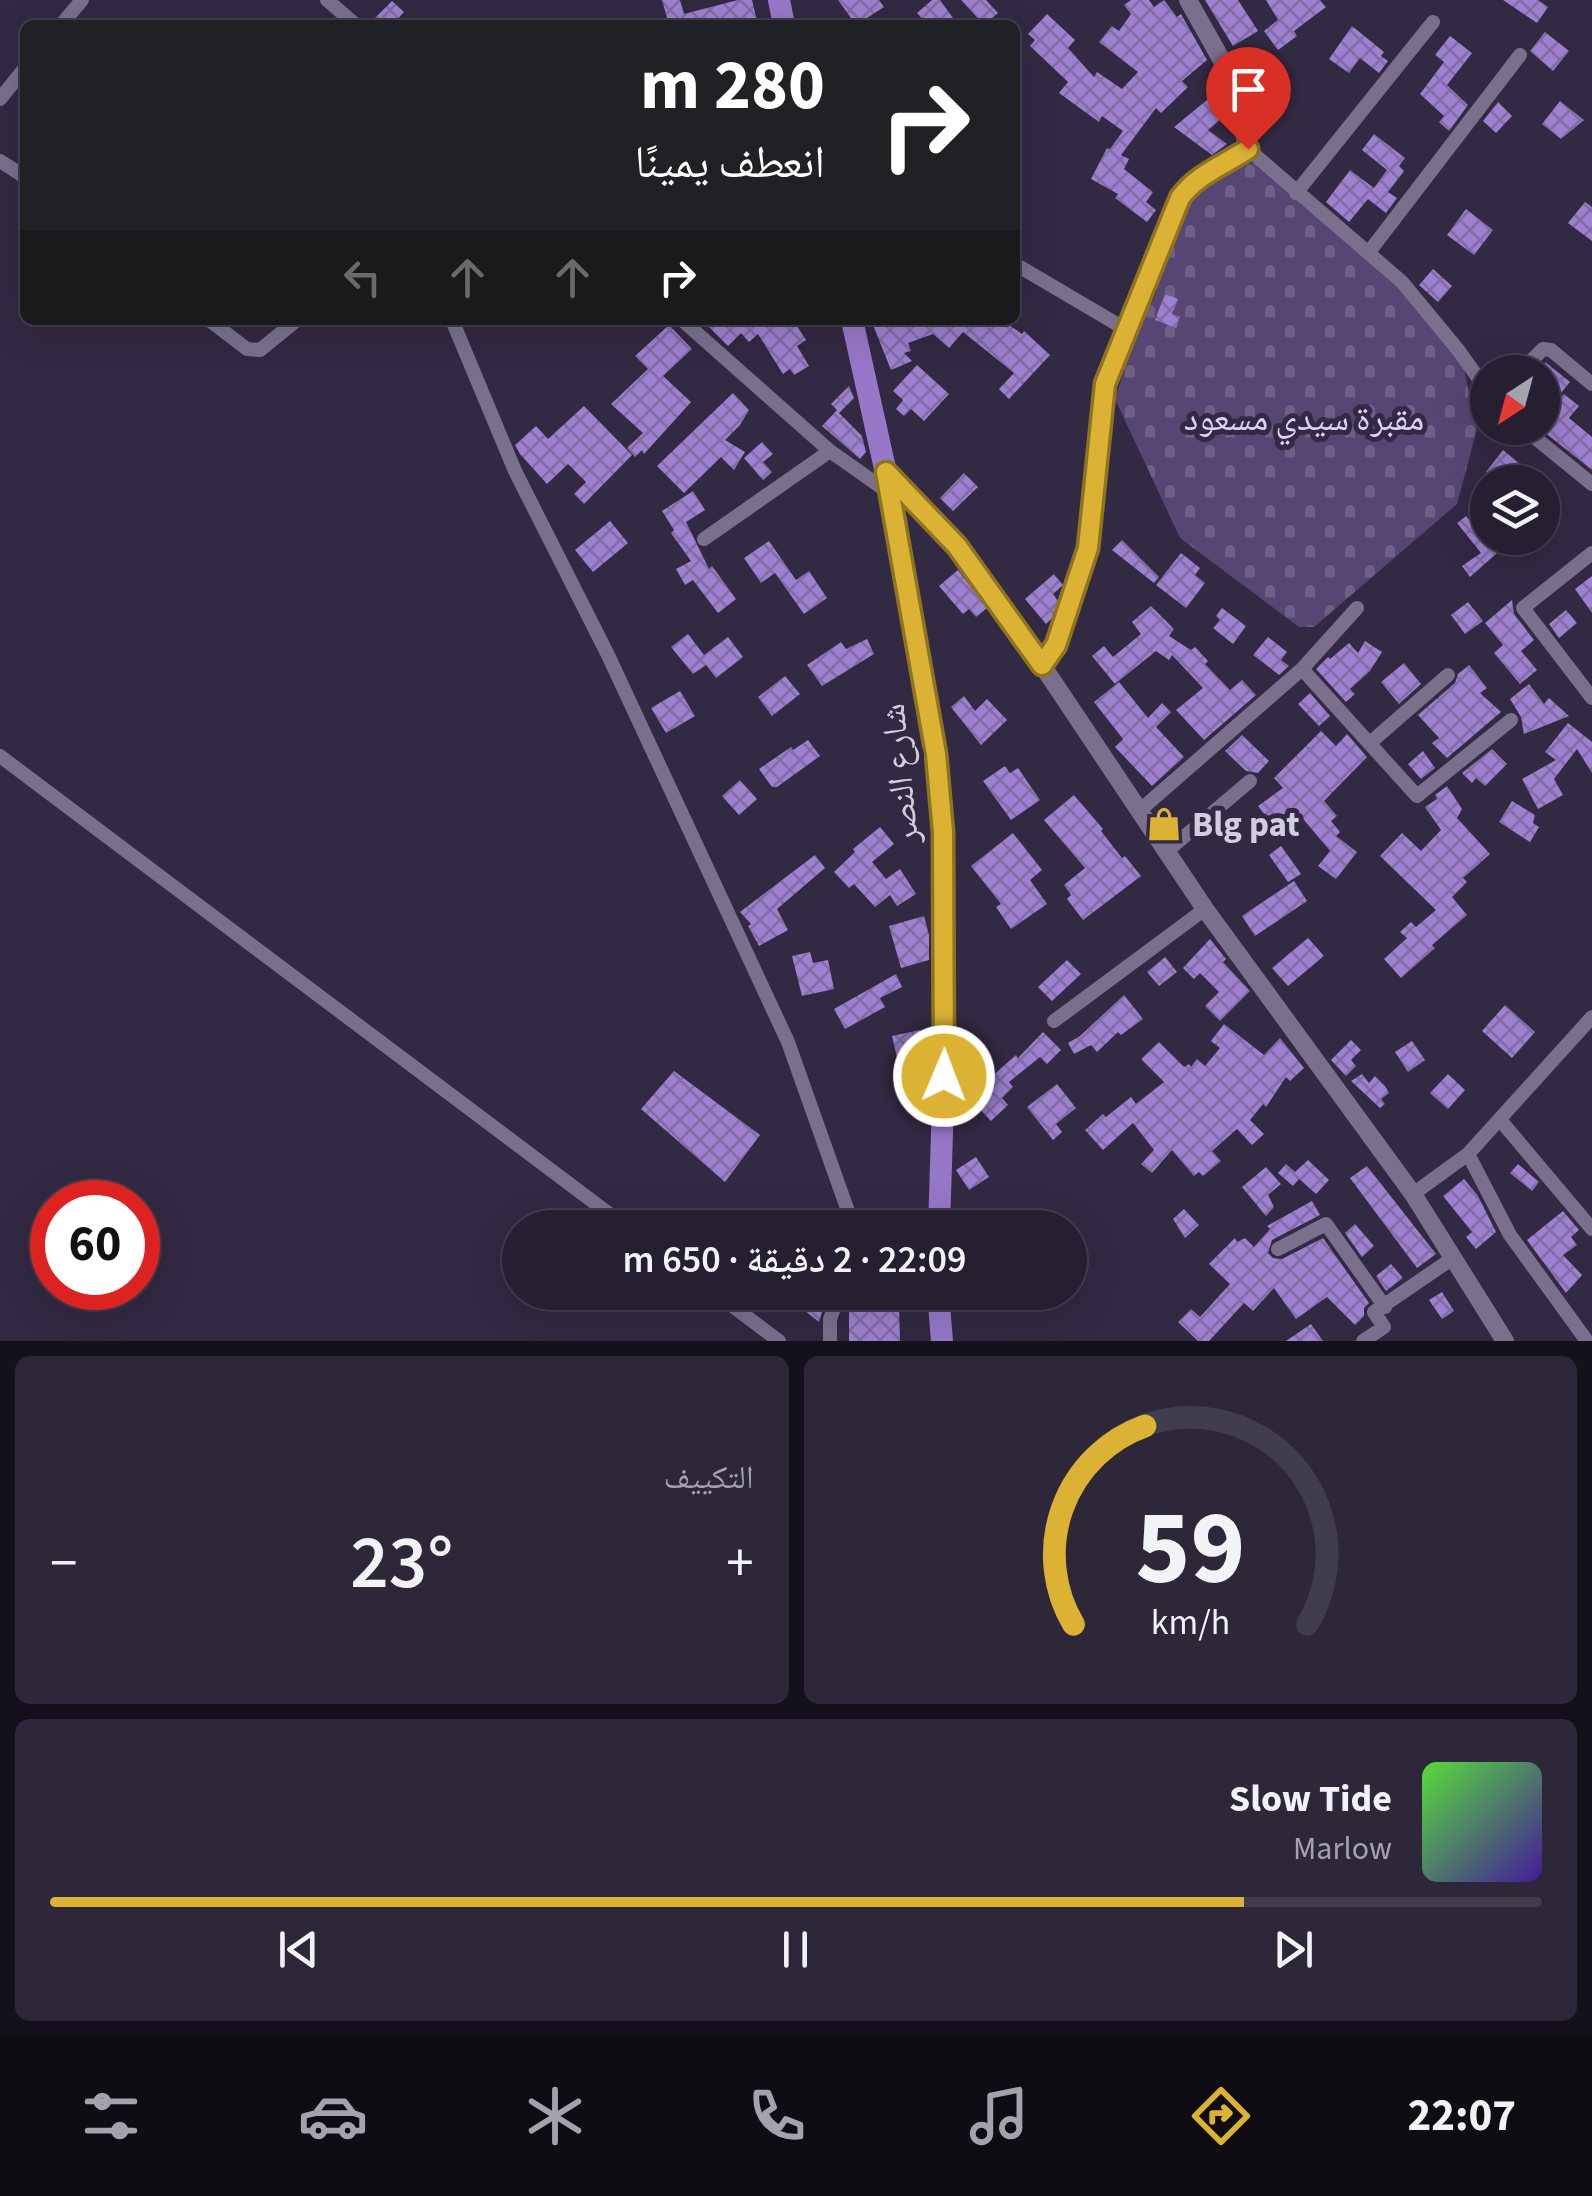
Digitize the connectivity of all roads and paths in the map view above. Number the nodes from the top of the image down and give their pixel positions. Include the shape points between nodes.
1 (82, 0) edge
2 (327, 0) edge
3 (1188, 0) edge
4 (65, 20) edge
5 (350, 20) edge
6 (1432, 22) dead end
7 (1520, 55) dead end
8 (20, 74) edge
9 (0, 99) edge
10 (1248, 149) junction
11 (1296, 193) junction
12 (1369, 252) junction
13 (1020, 267) dead end
14 (216, 325) edge
15 (291, 325) edge
16 (454, 325) edge
17 (688, 325) edge
18 (853, 325) edge
19 (1126, 330) junction
20 (1560, 357) edge
21 (1470, 367) edge
22 (1592, 384) edge
23 (1544, 445) edge
24 (830, 451) junction
25 (887, 482) junction
26 (1592, 484) edge
27 (704, 539) dead end
28 (1592, 553) edge
29 (1358, 608) dead end
30 (1042, 665) junction
31 (1302, 668) junction
32 (1448, 676) dead end
33 (1592, 698) edge
34 (1511, 720) dead end
35 (1371, 742) junction
36 (0, 756) edge
37 (1250, 781) dead end
38 (1138, 812) junction
39 (1166, 852) junction
40 (1205, 909) junction
41 (1592, 1017) edge
42 (1054, 1021) dead end
43 (1500, 1121) junction
44 (1468, 1154) junction
45 (1413, 1194) junction
46 (604, 1210) edge
47 (848, 1210) edge
48 (940, 1210) edge
49 (1592, 1229) edge
50 (1278, 1249) dead end
51 (1453, 1258) junction
52 (1385, 1307) junction
53 (738, 1310) edge
54 (833, 1310) edge
55 (939, 1310) edge
56 (779, 1341) edge
57 (830, 1341) edge
58 (942, 1341) edge
59 (1362, 1341) edge
60 (1505, 1341) edge
61 (1587, 1341) edge

1 - 4 street
2 - 5 street
3 - 10 street via 1230,73
6 - 11 street
7 - 12 street
8 - 9 street
10 - 11 street
10 - 19 street via 1192,181 1180,198
11 - 12 street
12 - 21 street
13 - 19 street
14 - 15 street via 260,350
16 - 47 street via 515,471 788,1042
17 - 24 street
18 - 25 main road, شارع النصر
19 - 30 street via 1105,384 1088,548 1056,645
20 - 22 street
23 - 26 street
24 - 25 street
24 - 27 street
25 - 30 street via 957,546
25 - 48 main road, شارع النصر via 936,754 943,832
28 - 33 street via 1523,608
29 - 31 street
30 - 38 street
31 - 35 street
31 - 38 street
32 - 35 street
34 - 35 street via 1417,796
36 - 46 street
37 - 39 street
38 - 39 street
39 - 40 street
40 - 42 street
40 - 45 street
41 - 43 street
43 - 44 street
43 - 49 street
44 - 45 street
44 - 61 street via 1510,1234
45 - 51 street
50 - 52 street via 1326,1224
51 - 52 street
51 - 60 street
52 - 59 street via 1374,1312 1384,1327
53 - 56 street
54 - 57 street
55 - 58 main road

